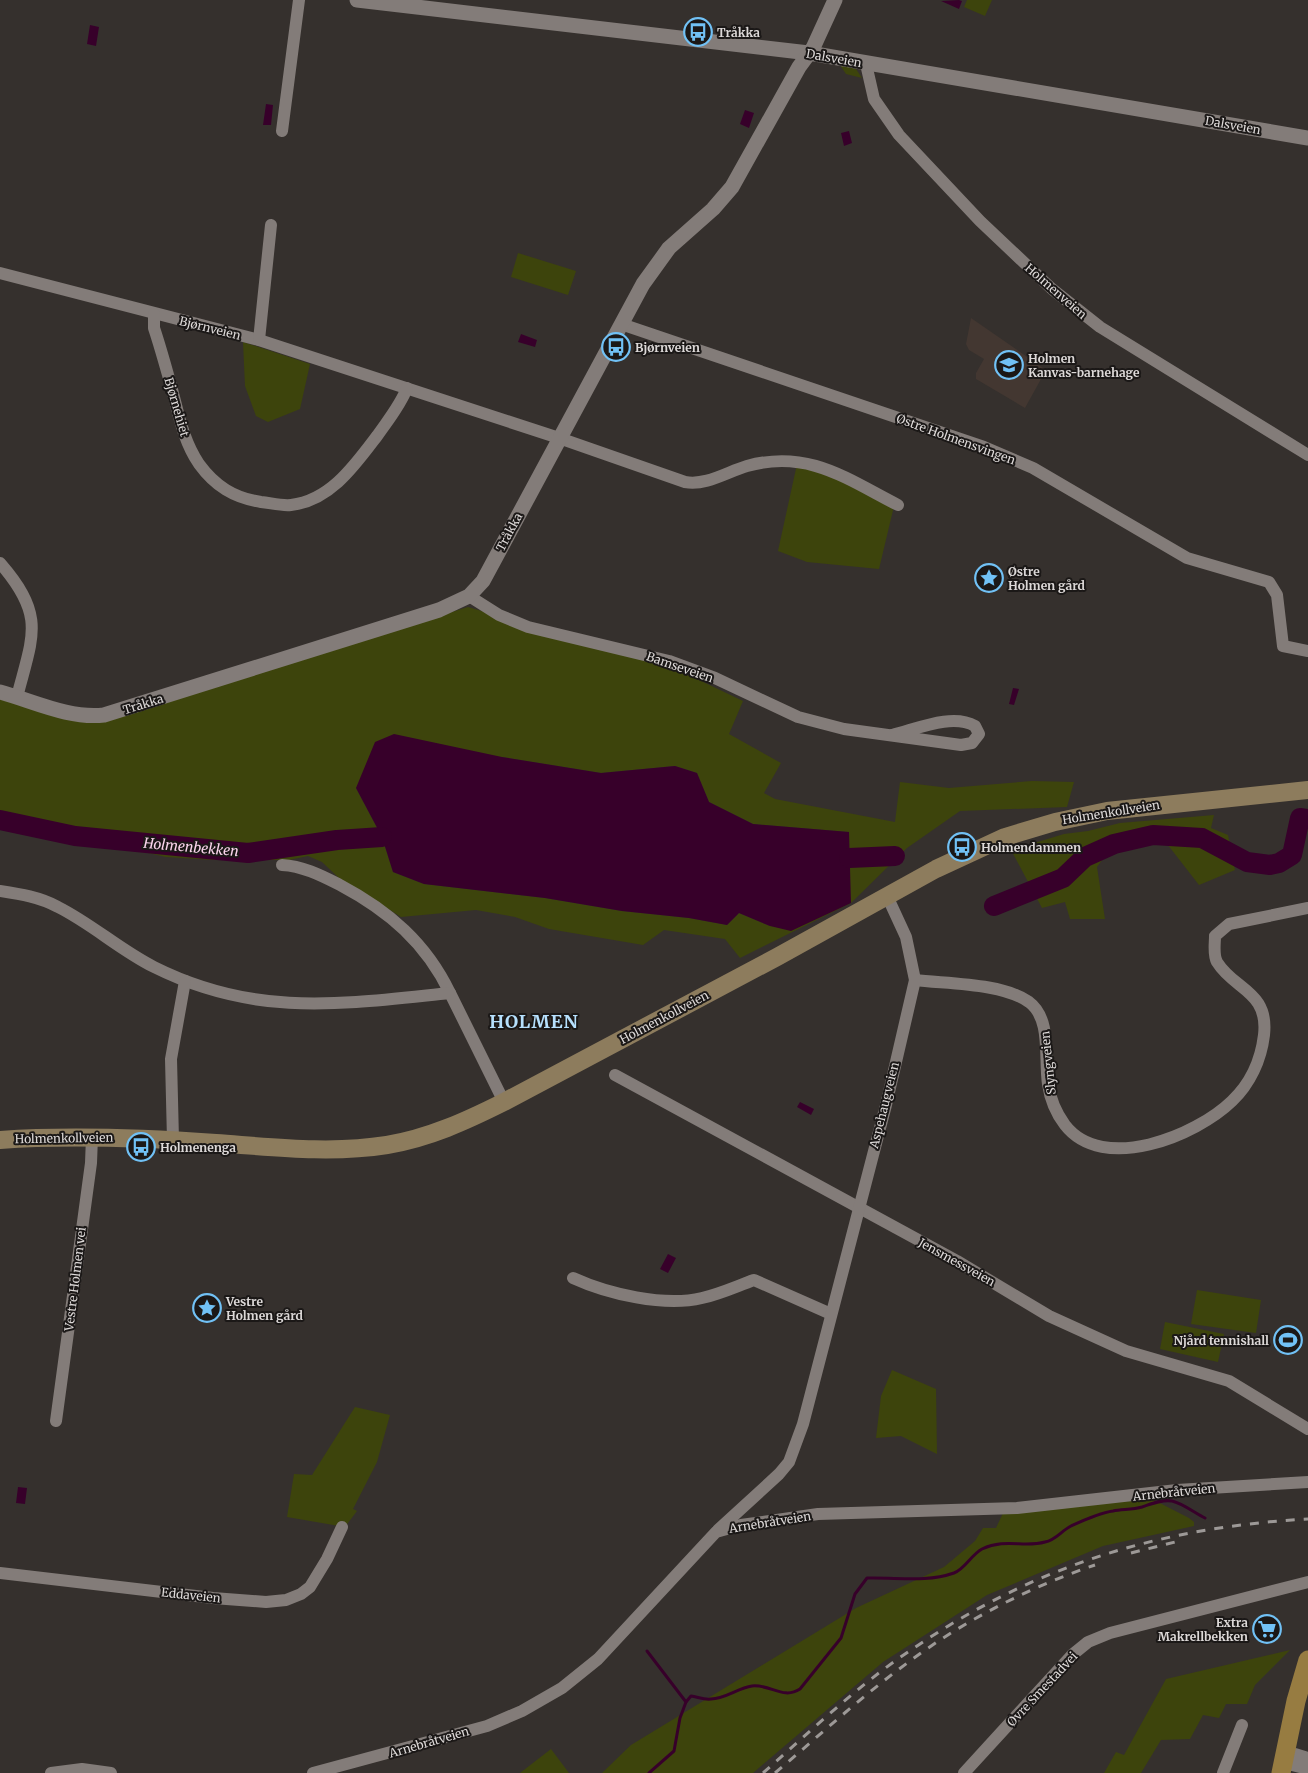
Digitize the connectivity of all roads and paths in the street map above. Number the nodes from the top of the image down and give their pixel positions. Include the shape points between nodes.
1 (299, 0) edge
2 (357, 0) edge
3 (835, 0) edge
4 (809, 53) junction
5 (866, 64) junction
6 (282, 131) dead end
7 (1308, 138) edge
8 (271, 225) dead end
9 (0, 273) edge
10 (154, 314) junction
11 (621, 324) junction
12 (258, 340) junction
13 (407, 388) junction
14 (559, 438) junction
15 (1308, 455) edge
16 (898, 505) dead end
17 (0, 563) edge
18 (465, 599) junction
19 (1308, 651) edge
20 (0, 692) edge
21 (17, 697) junction
22 (892, 735) junction
23 (1308, 790) edge
24 (282, 865) dead end
25 (0, 891) edge
26 (888, 898) junction
27 (1308, 908) edge
28 (915, 980) junction
29 (185, 981) junction
30 (450, 993) junction
31 (615, 1075) dead end
32 (504, 1102) junction
33 (92, 1137) junction
34 (0, 1140) edge
35 (173, 1140) junction
36 (857, 1208) junction
37 (573, 1278) dead end
38 (831, 1314) junction
39 (56, 1421) dead end
40 (1308, 1429) edge
41 (1308, 1482) edge
42 (342, 1527) dead end
43 (716, 1532) junction
44 (0, 1573) edge
45 (1308, 1582) edge
46 (1308, 1660) edge
47 (1308, 1694) edge
48 (1242, 1725) dead end
49 (1294, 1764) edge
50 (51, 1773) edge
51 (111, 1773) edge
52 (313, 1773) edge
53 (964, 1773) edge
54 (1223, 1773) edge

1 - 6 street
2 - 4 street, Dalsveien
3 - 4 street
4 - 5 street, Dalsveien
4 - 11 street, Tråkka via 732,187 662,256
5 - 7 street, Dalsveien
5 - 15 street, Holmenveien via 874,100 899,135 986,227 1052,289 1100,327
8 - 12 street
9 - 10 street, Bjørnveien
10 - 12 street, Bjørnveien
10 - 13 street, Bjørnehiet via 154,328 189,445 212,480 227,492 242,498 291,505 308,501 325,491 358,461 398,406
11 - 14 street, Tråkka
11 - 19 street, Østre Holmensvingen via 1002,454 1033,468 1187,558 1264,580 1273,586 1277,595 1283,646
12 - 13 street, Bjørnveien
13 - 14 street, Bjørnveien
14 - 16 street, Bjørnveien via 691,484 752,465 791,461 811,463
14 - 18 street, Tråkka via 483,580
17 - 21 street via 24,594 32,614 32,644
18 - 21 street, Tråkka via 104,715 80,715
18 - 22 street, Bamseveien via 528,627 669,661 715,678 798,717 844,729
20 - 21 street, Tråkka
22 - 22 street, Bamseveien via 961,745 972,743 979,734 975,726 955,720
23 - 26 main road, Holmenkollveien via 1124,808 1055,822 978,849 936,869
24 - 30 street via 318,875 380,908 412,935 436,966
25 - 29 street via 57,906 145,963
26 - 28 street, Aspehaugveien via 906,937
26 - 32 main road, Holmenkollveien
27 - 28 street, Slyngveien via 1229,924 1215,936 1217,962 1251,994 1262,1012 1264,1035 1259,1060 1245,1086 1212,1117 1194,1128 1150,1145 1108,1148 1090,1144 1066,1126 1050,1092 1044,1024 1030,1003 1004,991
28 - 36 street, Aspehaugveien via 886,1105
29 - 30 street via 252,1000 301,1005
29 - 35 street via 171,1059
30 - 32 street
31 - 36 street, Jensmessveien
32 - 35 main road, Holmenkollveien via 432,1134 378,1146 303,1148
33 - 34 main road, Holmenkollveien
33 - 35 main road, Holmenkollveien
33 - 39 street, Vestre Holmen vei
36 - 38 street, Aspehaugveien
36 - 40 street, Jensmessveien via 1063,1323 1126,1351 1229,1381
37 - 38 street via 635,1298 683,1300 702,1298 754,1280
38 - 43 street, Aspehaugveien via 803,1424 789,1462
41 - 43 street, Arnebråtveien via 1177,1490 1025,1508 818,1514
42 - 44 street, Eddaveien via 310,1587 286,1600 266,1602 213,1598
43 - 52 street, Arnebråtveien via 598,1659 562,1688 487,1726
45 - 53 street, Øvre Smestadvei via 1110,1632 1088,1642 1072,1655
46 - 49 main road
47 - 49 main road
48 - 54 street
50 - 51 street via 82,1769

